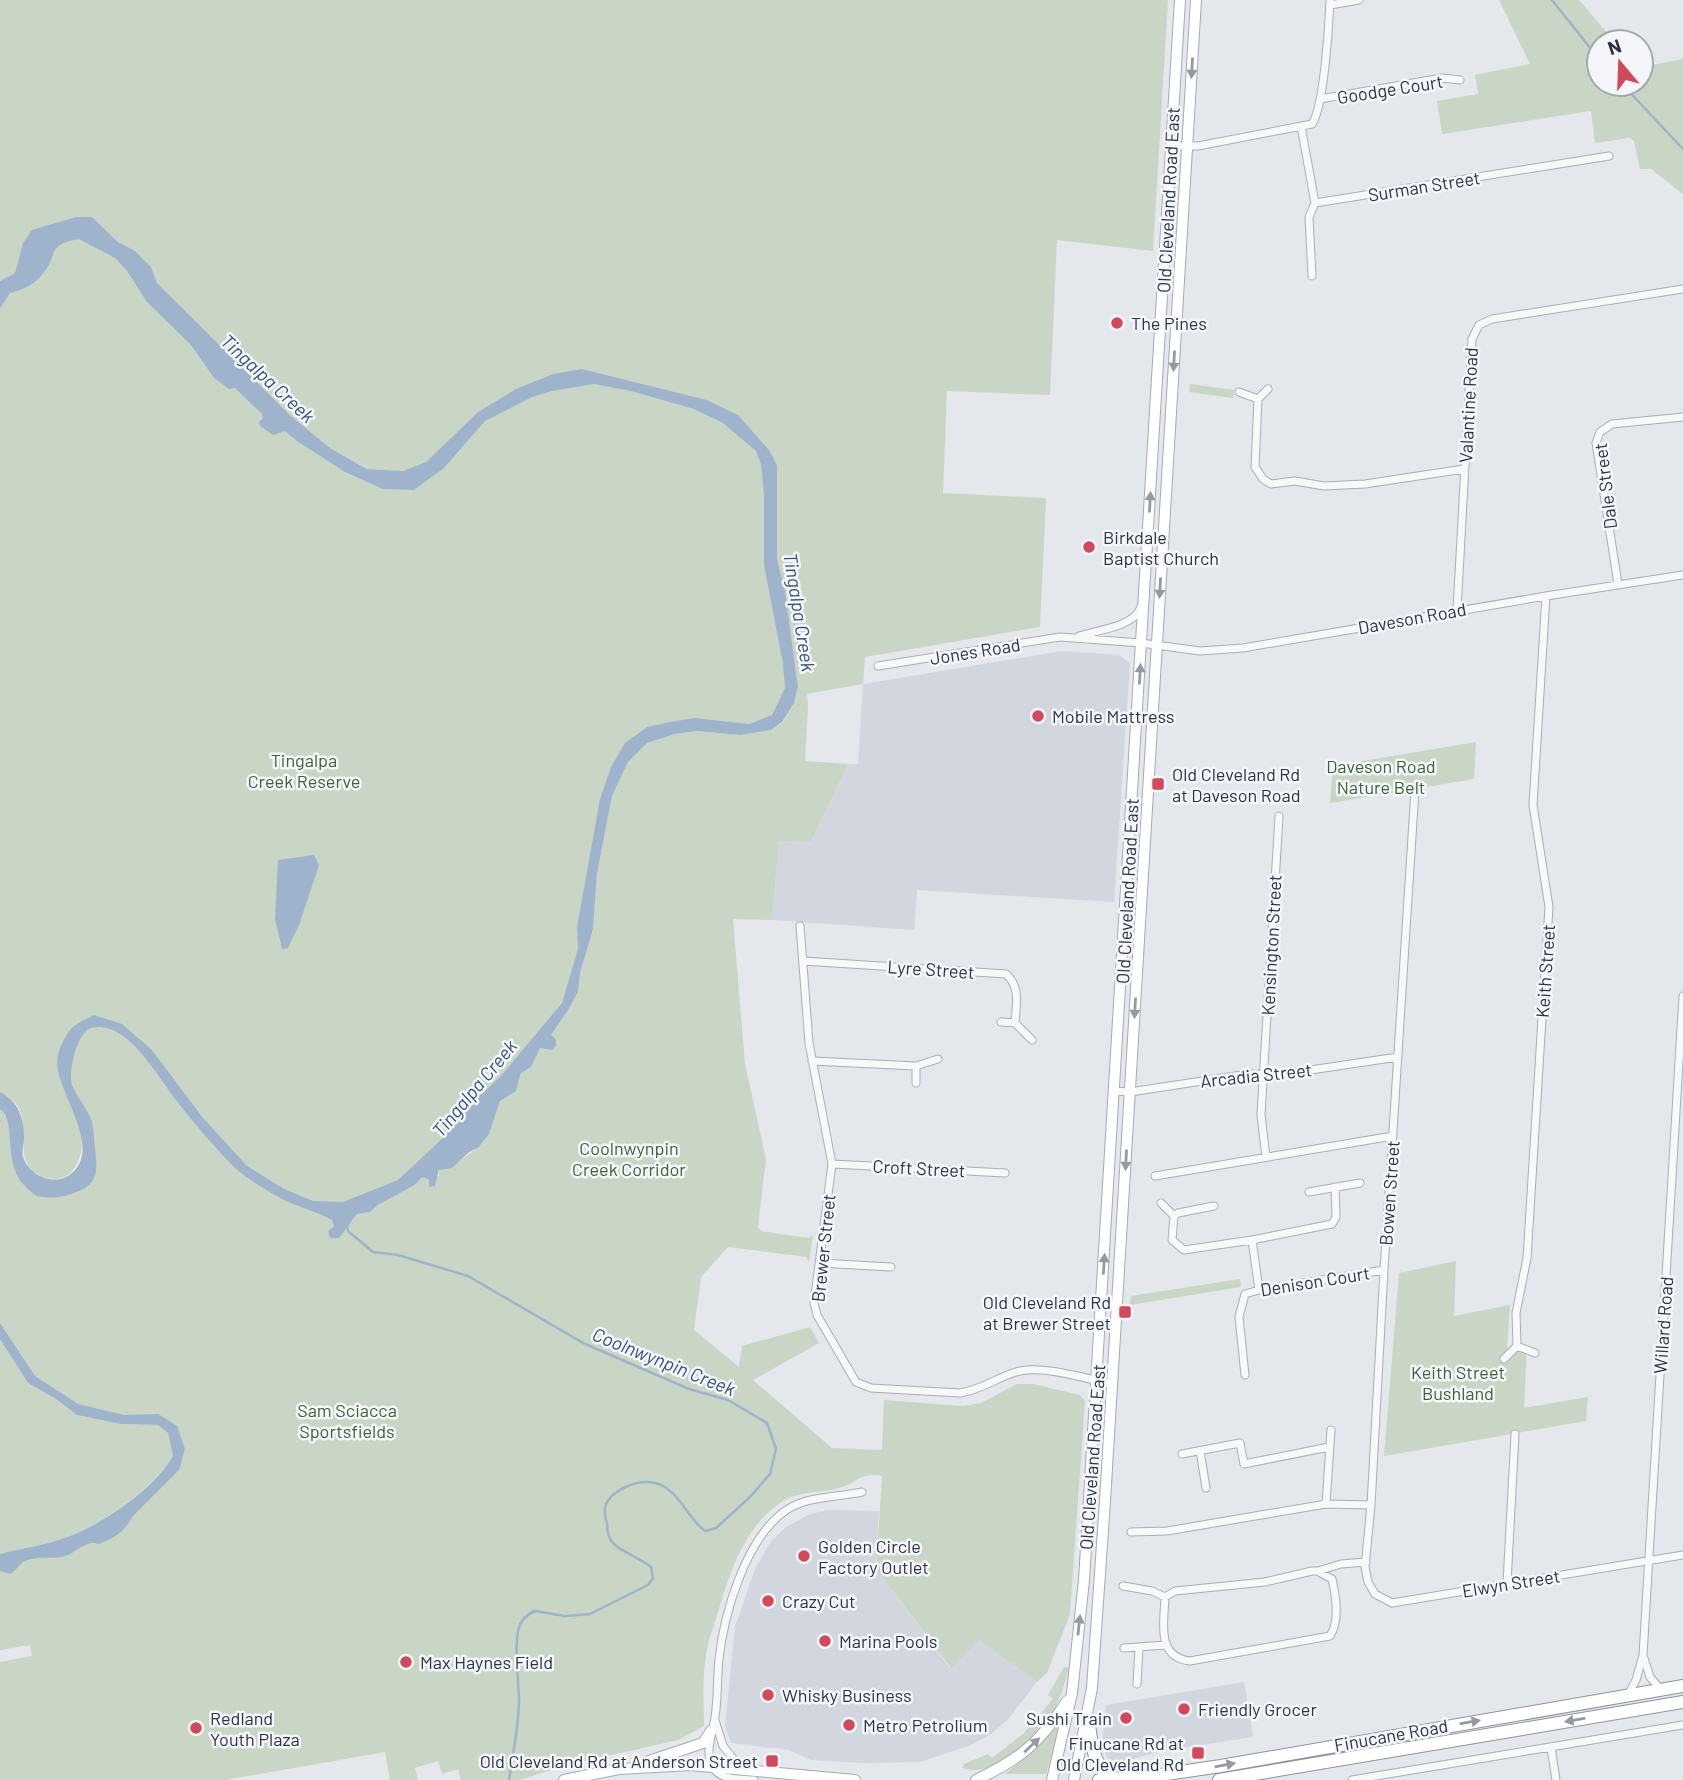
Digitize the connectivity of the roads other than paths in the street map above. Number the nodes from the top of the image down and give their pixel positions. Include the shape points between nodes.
1 (1180, 0) edge
2 (1196, 0) edge
3 (1359, 0) edge
4 (1330, 2) edge
5 (1460, 80) dead end
6 (1320, 99) junction
7 (1301, 126) junction
8 (1171, 146) junction
9 (1187, 146) junction
10 (1609, 156) dead end
11 (1315, 203) junction
12 (1312, 276) dead end
13 (1683, 289) edge
14 (1268, 388) dead end
15 (1239, 391) dead end
16 (1258, 399) junction
17 (1683, 417) edge
18 (1464, 469) junction
19 (1683, 575) edge
20 (1618, 584) junction
21 (1545, 596) junction
22 (1144, 601) junction
23 (1457, 610) junction
24 (1071, 638) junction
25 (1141, 643) junction
26 (1156, 646) junction
27 (878, 666) dead end
28 (1415, 790) dead end
29 (1279, 816) dead end
30 (800, 926) dead end
31 (803, 961) junction
32 (1683, 996) edge
33 (1001, 1022) dead end
34 (1015, 1023) junction
35 (1032, 1040) dead end
36 (1398, 1056) junction
37 (938, 1059) dead end
38 (812, 1061) junction
39 (916, 1066) junction
40 (1265, 1075) junction
41 (916, 1083) dead end
42 (1114, 1091) junction
43 (1130, 1092) junction
44 (1393, 1136) junction
45 (1266, 1157) junction
46 (832, 1164) junction
47 (1005, 1173) dead end
48 (1155, 1176) dead end
49 (1360, 1183) dead end
50 (1335, 1187) junction
51 (1309, 1192) dead end
52 (1161, 1203) dead end
53 (1214, 1206) dead end
54 (1174, 1216) junction
55 (1252, 1240) junction
56 (820, 1263) junction
57 (891, 1267) dead end
58 (1384, 1270) junction
59 (1259, 1290) junction
60 (1517, 1346) junction
61 (1535, 1353) dead end
62 (1504, 1359) dead end
63 (1245, 1375) dead end
64 (1097, 1381) junction
65 (1112, 1384) junction
66 (1331, 1430) dead end
67 (1514, 1434) dead end
68 (1329, 1447) junction
69 (1199, 1451) junction
70 (1182, 1454) dead end
71 (1206, 1488) dead end
72 (862, 1492) dead end
73 (1326, 1504) junction
74 (1371, 1505) junction
75 (1131, 1532) dead end
76 (1683, 1555) edge
77 (1648, 1561) junction
78 (1366, 1564) junction
79 (1317, 1571) junction
80 (1332, 1579) junction
81 (1507, 1583) junction
82 (1123, 1586) dead end
83 (1375, 1594) joint
84 (1166, 1597) junction
85 (1166, 1645) junction
86 (1139, 1647) junction
87 (1124, 1648) dead end
88 (1643, 1654) junction
89 (1137, 1684) dead end
90 (1683, 1686) edge
91 (1661, 1690) junction
92 (1072, 1693) junction
93 (1628, 1695) junction
94 (1683, 1702) edge
95 (1088, 1718) junction
96 (715, 1720) junction
97 (1683, 1725) edge
98 (711, 1731) junction
99 (1551, 1748) junction
100 (712, 1765) junction
101 (630, 1767) junction
102 (741, 1768) junction
103 (605, 1776) edge
104 (1114, 1779) edge
105 (564, 1780) edge
106 (754, 1780) edge
107 (855, 1780) edge
108 (976, 1780) edge
109 (1052, 1780) edge
110 (1074, 1780) edge
111 (1099, 1780) edge
112 (1219, 1780) edge
113 (1352, 1780) edge
114 (1556, 1780) edge

1 - 8 main road, Old Cleveland Road East
2 -> 9 main road, Old Cleveland Road East
3 - 4 street
4 - 6 street
5 - 6 street, Goodge Court via 1442,78
6 - 7 street via 1317,117 1312,124
7 - 9 street
7 - 11 street
8 - 9 street
22 -> 8 main road, Old Cleveland Road East
9 -> 26 main road, Old Cleveland Road East
10 - 11 street, Surman Street
11 - 12 street via 1309,217
13 - 18 street, Valantine Road via 1492,319 1479,325 1472,339
14 - 16 street
15 - 16 street
16 - 18 street via 1255,467 1271,484 1365,484
17 - 20 street, Dale Street via 1612,424 1600,432 1596,443
18 - 23 street, Valantine Road
19 - 20 street, Daveson Road
20 - 21 street, Daveson Road
21 - 23 street, Daveson Road
21 - 60 street, Keith Street via 1533,805 1549,907 1527,1258 1516,1313
22 - 24 street, Jones Road via 1132,620
22 - 25 main road, Old Cleveland Road East
23 - 26 street, Daveson Road via 1243,648
24 - 25 street, Jones Road
24 - 27 street, Jones Road
25 - 26 street, Daveson Road
42 -> 25 main road, Old Cleveland Road East
26 -> 43 main road, Old Cleveland Road East
28 - 36 street, Bowen Street
29 - 40 street, Kensington Street
30 - 31 street, Brewer Street
31 - 34 street, Lyre Street via 1006,974 1017,992
31 - 38 street, Brewer Street
32 - 77 street, Willard Road
33 - 34 street
34 - 35 street
36 - 40 street, Arcadia Street
36 - 44 street, Bowen Street
37 - 39 street
38 - 39 street
38 - 46 street, Brewer Street
39 - 41 street
40 - 43 street, Arcadia Street
40 - 45 street, Kensington Street via 1261,1115
42 - 43 street, Arcadia Street
64 -> 42 main road, Old Cleveland Road East
43 -> 65 main road, Old Cleveland Road East
44 - 45 street
44 - 58 street, Bowen Street
45 - 48 street
46 - 47 street, Croft Street
46 - 56 street, Brewer Street
49 - 50 street
50 - 51 street
50 - 55 street via 1332,1224
52 - 54 street
53 - 54 street
54 - 55 street via 1172,1240 1184,1250
55 - 59 street
56 - 57 street
56 - 64 street, Brewer Street via 814,1303 817,1315 856,1382 871,1388 960,1393 1017,1371 1036,1369
58 - 59 street, Denison Court
58 - 74 street, Bowen Street
59 - 63 street, Denison Court via 1245,1294 1240,1308
60 - 61 street
60 - 62 street
64 - 65 street, Brewer Street
92 -> 64 main road, Old Cleveland Road East
65 - 95 main road, Old Cleveland Road East
66 - 68 street
67 - 81 street
68 - 69 street via 1244,1464 1240,1443
68 - 73 street
69 - 70 street
69 - 71 street
72 - 96 street via 798,1504 764,1530 724,1625
73 - 74 street
73 - 75 street via 1167,1531
74 - 78 street, Bowen Street
76 - 77 street, Elwyn Street
77 - 81 street, Elwyn Street
77 - 88 street, Willard Road
78 - 79 street via 1340,1564
78 - 80 street via 1340,1569
78 - 83 street, Bowen Street via 1367,1581
79 - 80 street
79 - 84 street via 1175,1591
80 - 85 street via 1336,1628 1330,1636 1191,1661 1178,1659
81 - 83 street, Elwyn Street via 1392,1603
82 - 84 street
84 - 85 street
85 - 86 street
86 - 87 street
86 - 89 street
88 - 91 street, Willard Road via 1650,1677
88 - 93 street, Willard Road
90 - 91 highway, Finucane Road
91 - 93 highway, Finucane Road
108 -> 92 main road via 1033,1746
92 - 109 main road, Old Cleveland Road East
104 -> 93 highway, Finucane Road via 1221,1766
94 -> 112 highway, Finucane Road
95 - 104 highway via 1095,1760
95 - 110 main road, Old Cleveland Road East
96 - 98 street
96 - 102 street via 723,1746
97 - 99 street
98 - 100 street
98 - 101 main road via 703,1743
99 - 113 street
99 - 114 street
100 - 101 main road
100 - 102 main road
100 - 106 street via 723,1776
101 - 103 main road
102 - 107 main road
103 - 105 main road
104 - 111 highway, Finucane Road

